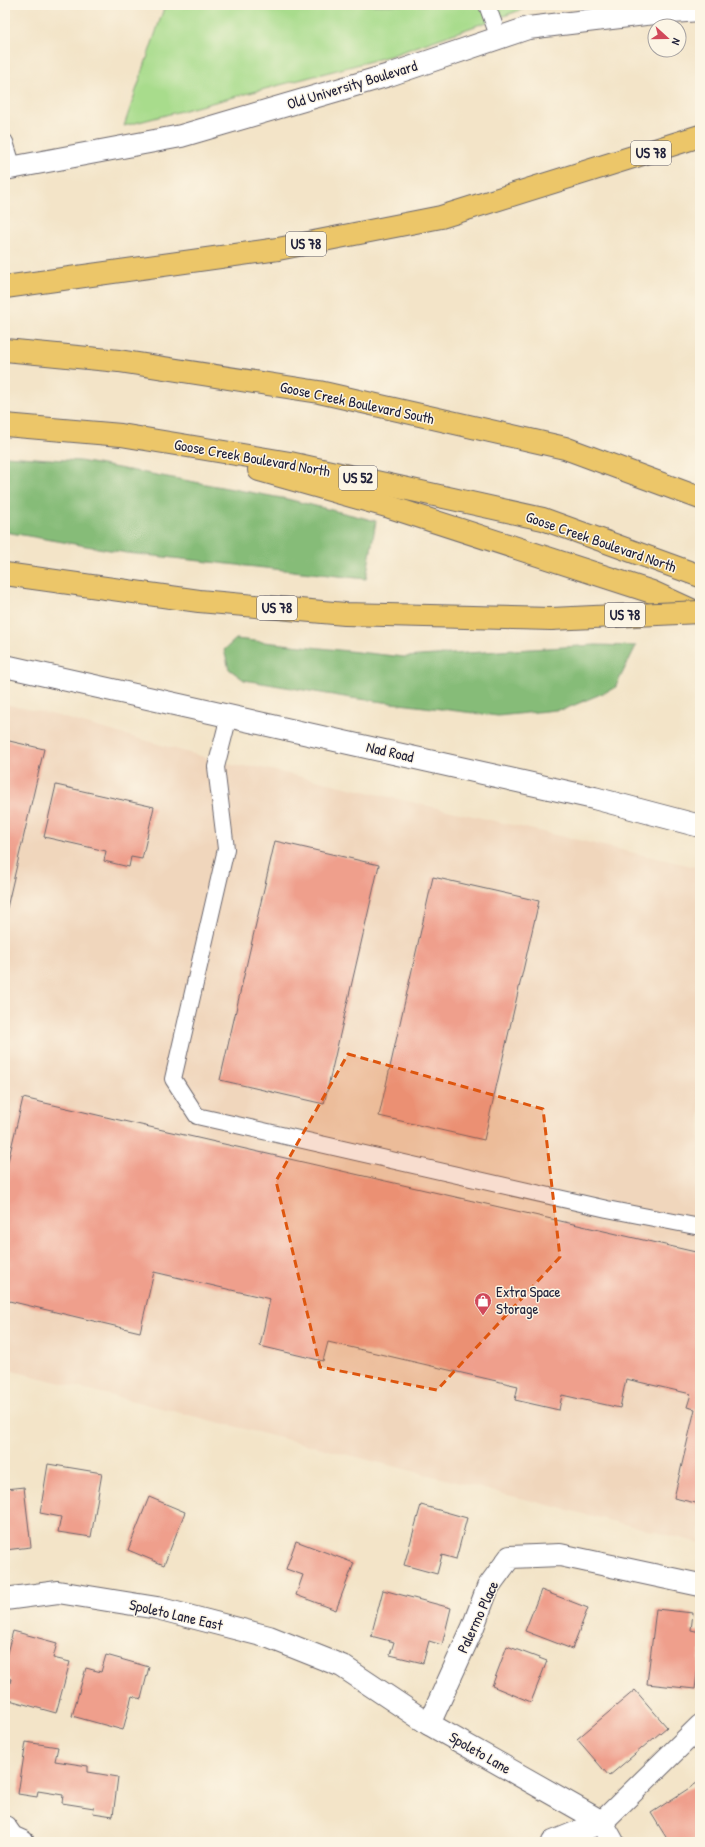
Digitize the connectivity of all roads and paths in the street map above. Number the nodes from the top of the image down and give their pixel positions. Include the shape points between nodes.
1 (487, 5) edge
2 (700, 10) edge
3 (499, 38) junction
4 (700, 136) edge
5 (5, 142) edge
6 (9, 169) edge
7 (5, 287) edge
8 (5, 350) edge
9 (5, 425) edge
10 (154, 441) junction
11 (700, 498) edge
12 (5, 574) edge
13 (700, 576) edge
14 (700, 613) edge
15 (5, 666) edge
16 (229, 716) junction
17 (700, 826) edge
18 (700, 1227) edge
19 (700, 1585) edge
20 (5, 1598) edge
21 (342, 1666) joint
22 (429, 1724) junction
23 (700, 1726) edge
24 (602, 1822) junction
25 (5, 1827) edge
26 (23, 1842) edge
27 (553, 1842) edge
28 (613, 1842) edge

1 - 3 lane
2 - 3 street, Old University Boulevard via 528,28
3 - 6 street, Old University Boulevard via 389,75 181,136
4 - 7 highway, US 78 via 441,217 278,249
5 - 6 lane
8 - 11 highway, Goose Creek Boulevard South via 119,361 319,392 565,448
9 - 10 highway, Goose Creek Boulevard North / US 52 via 121,435
10 - 13 highway, Goose Creek Boulevard North / US 52 via 290,463 543,519
10 - 14 highway via 390,507 652,592
12 - 14 highway, US 78, bridge via 199,601 345,614 551,619
15 - 16 street, Nad Road
16 - 17 street, Nad Road via 594,798
16 - 18 lane via 216,767 226,849 173,1079 197,1116 607,1209
19 - 22 street, Palermo Place via 560,1555 510,1557 488,1587
20 - 21 street, Spoleto Lane East via 58,1592 157,1608 268,1637
21 - 22 street, Spoleto Lane
22 - 24 street, Spoleto Lane
23 - 24 street
24 - 27 street
24 - 28 street
25 - 26 street via 12,1837

